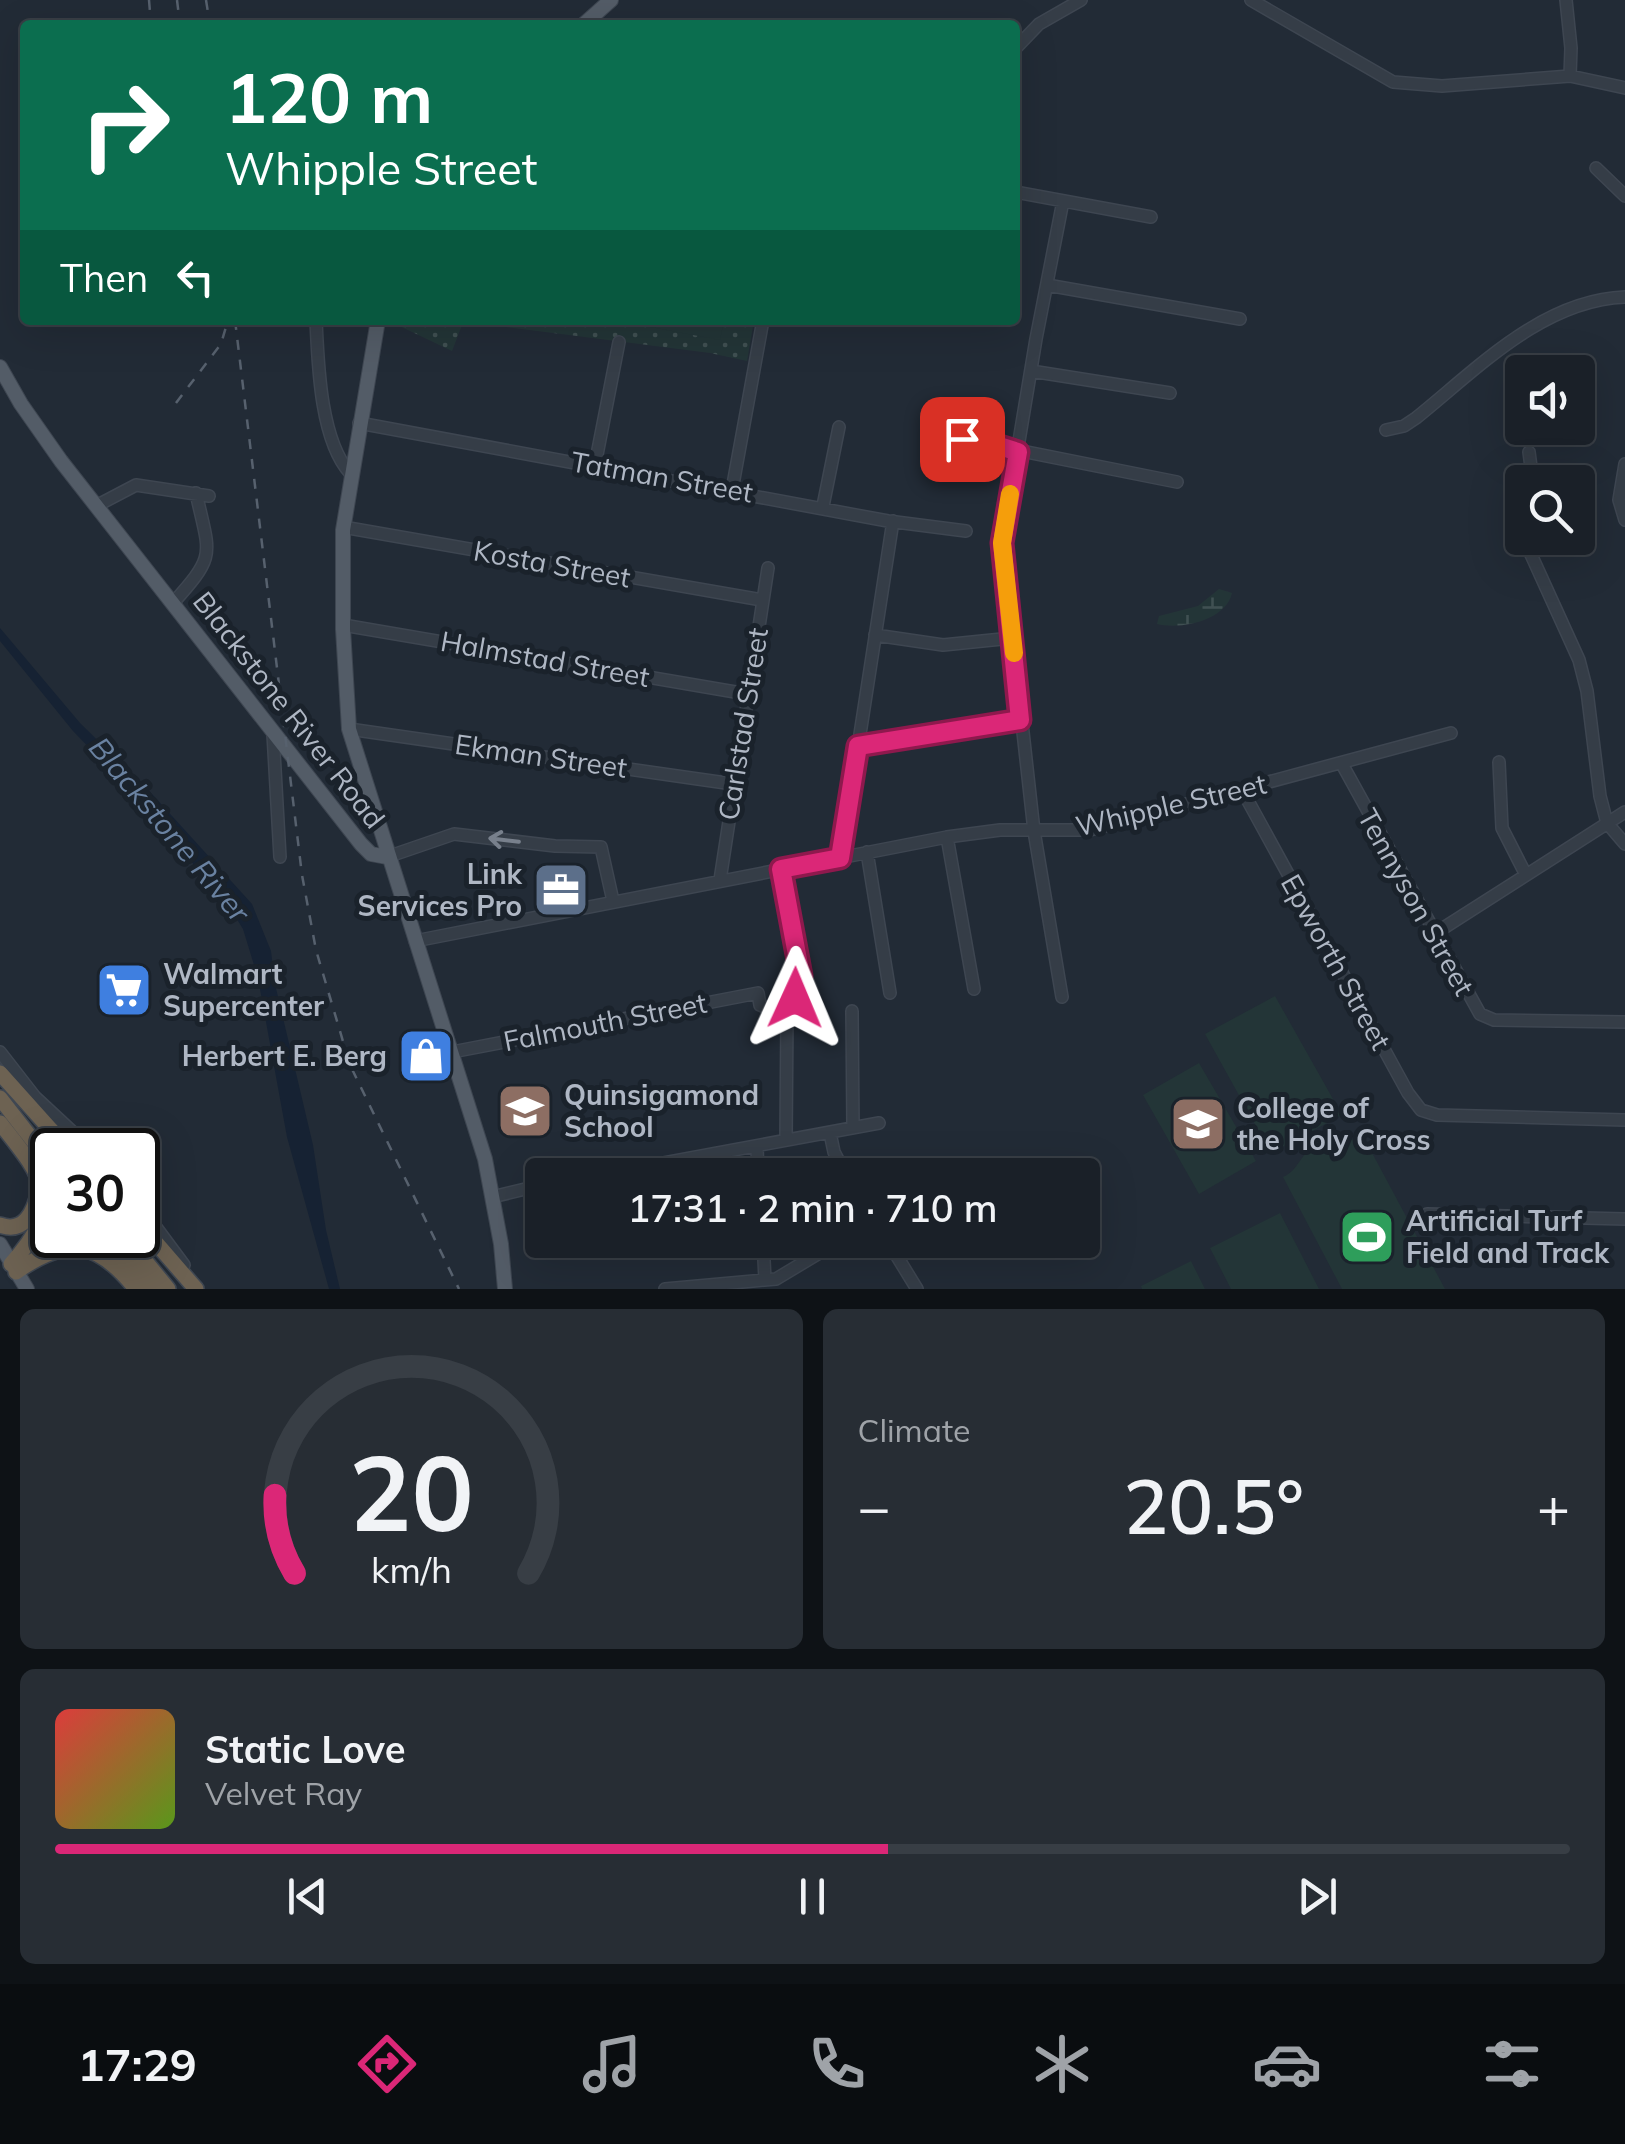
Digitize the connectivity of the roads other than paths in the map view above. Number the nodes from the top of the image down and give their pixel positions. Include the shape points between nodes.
1 (611, 0) edge
2 (1081, 0) edge
3 (1251, 0) edge
4 (1566, 0) edge
5 (588, 20) edge
6 (1020, 44) edge
7 (1570, 76) junction
8 (1625, 88) edge
9 (1596, 168) dead end
10 (1020, 193) edge
11 (1625, 196) edge
12 (1063, 200) junction
13 (1151, 218) dead end
14 (1047, 285) junction
15 (1625, 297) edge
16 (1240, 319) dead end
17 (316, 325) edge
18 (377, 325) edge
19 (762, 325) edge
20 (619, 342) dead end
21 (0, 367) edge
22 (1032, 371) junction
23 (1170, 394) dead end
24 (358, 423) junction
25 (839, 427) dead end
26 (1386, 430) dead end
27 (962, 439) dead end
28 (1018, 452) junction
29 (1529, 452) dead end
30 (1625, 464) edge
31 (1530, 465) edge
32 (596, 466) junction
33 (350, 473) junction
34 (1176, 482) dead end
35 (732, 490) junction
36 (96, 506) junction
37 (823, 506) junction
38 (1625, 520) edge
39 (893, 521) junction
40 (343, 527) junction
41 (966, 531) dead end
42 (1535, 555) edge
43 (768, 568) dead end
44 (762, 600) junction
45 (173, 603) junction
46 (343, 625) junction
47 (875, 635) junction
48 (1012, 638) junction
49 (747, 694) junction
50 (1020, 720) junction
51 (273, 729) junction
52 (349, 729) junction
53 (1451, 733) dead end
54 (858, 746) junction
55 (1498, 762) dead end
56 (1342, 764) junction
57 (733, 784) junction
58 (1242, 790) junction
59 (1625, 812) edge
60 (1608, 823) junction
61 (1034, 830) junction
62 (946, 837) junction
63 (1625, 844) edge
64 (868, 852) junction
65 (280, 857) dead end
66 (388, 858) junction
67 (840, 858) junction
68 (781, 869) junction
69 (1526, 874) junction
70 (720, 880) junction
71 (613, 902) junction
72 (1434, 934) junction
73 (415, 941) junction
74 (974, 989) dead end
75 (890, 993) dead end
76 (1062, 997) dead end
77 (852, 1011) dead end
78 (787, 1016) junction
79 (1625, 1022) edge
80 (0, 1052) edge
81 (452, 1052) junction
82 (0, 1076) edge
83 (0, 1098) edge
84 (1625, 1120) edge
85 (0, 1122) edge
86 (879, 1124) dead end
87 (853, 1127) junction
88 (39, 1128) edge
89 (48, 1128) edge
90 (68, 1128) edge
91 (830, 1133) junction
92 (786, 1140) junction
93 (30, 1146) edge
94 (756, 1147) junction
95 (30, 1154) edge
96 (695, 1158) edge
97 (757, 1158) edge
98 (837, 1158) edge
99 (525, 1190) edge
100 (492, 1197) junction
101 (30, 1214) edge
102 (1428, 1214) dead end
103 (1625, 1219) edge
104 (0, 1225) edge
105 (160, 1234) edge
106 (30, 1241) edge
107 (0, 1244) edge
108 (160, 1246) edge
109 (127, 1258) edge
110 (143, 1258) edge
111 (764, 1258) edge
112 (813, 1258) edge
113 (899, 1258) edge
114 (14, 1268) junction
115 (765, 1280) junction
116 (26, 1289) edge
117 (136, 1289) edge
118 (152, 1289) edge
119 (168, 1289) edge
120 (199, 1289) edge
121 (505, 1289) edge
122 (665, 1289) edge
123 (917, 1289) edge

1 - 5 main road
2 - 6 street
3 - 7 street via 1393,82 1442,86
4 - 7 street
7 - 8 street
9 - 11 street
10 - 12 street
12 - 13 street
12 - 14 street
14 - 16 street
14 - 22 street
15 - 26 street via 1535,326 1416,418
17 - 33 street via 330,430
18 - 24 main road
19 - 35 street
20 - 32 street
21 - 36 main road, Blackstone River Road
22 - 23 street
22 - 28 street
24 - 32 street, Tatman Street
24 - 33 main road
25 - 37 street
27 - 28 street
28 - 34 street
28 - 48 street via 1002,543
29 - 31 street
30 - 38 street via 1619,500
32 - 35 street, Tatman Street
33 - 40 main road
35 - 37 street, Tatman Street
36 - 45 main road, Blackstone River Road
36 - 45 street via 133,486 202,495 206,562
37 - 39 street, Tatman Street
39 - 41 street, Tatman Street
39 - 47 street
40 - 44 street, Kosta Street
40 - 46 main road
42 - 60 street via 1579,660
43 - 44 street, Carlstad Street
44 - 49 street, Carlstad Street
45 - 51 main road, Blackstone River Road
46 - 49 street, Halmstad Street
46 - 52 main road
47 - 48 street via 943,645
47 - 54 street
48 - 50 street
49 - 57 street, Carlstad Street
50 - 54 street
50 - 61 street
51 - 65 street
51 - 66 main road, Blackstone River Road via 361,844
52 - 57 street, Ekman Street
52 - 66 main road
53 - 56 street, Whipple Street
54 - 67 street
55 - 69 street via 1502,828
56 - 58 street, Whipple Street
56 - 72 street, Tennyson Street
57 - 70 street, Carlstad Street
58 - 61 street, Whipple Street via 1090,830
58 - 84 street, Epworth Street via 1421,1110
59 - 60 street
60 - 63 street
60 - 69 street
61 - 62 street, Whipple Street
61 - 76 street
62 - 64 street, Whipple Street
62 - 74 street
64 - 67 street, Whipple Street
64 - 75 street
71 -> 66 street via 601,847 454,834
66 - 73 main road, Blackstone River Road
67 - 68 street, Whipple Street
68 - 70 street, Whipple Street
68 - 78 street via 801,976
69 - 72 street
70 - 71 street, Whipple Street
71 - 73 street, Whipple Street
72 - 79 street, Tennyson Street via 1486,1018
73 - 81 main road, Blackstone River Road
77 - 87 street
78 - 81 street, Falmouth Street via 760,1005 758,994
78 - 92 street
80 - 90 street
81 - 100 main road, Blackstone River Road
82 - 88 highway
82 - 89 highway
83 - 93 highway
85 - 95 highway
86 - 87 street
87 - 91 street
91 - 92 street
91 - 98 street
92 - 94 street
94 - 96 street
94 - 97 street
99 - 100 street
100 - 121 main road, Blackstone River Road
101 - 104 highway via 14,1228
102 - 103 street
105 - 120 street
106 - 114 highway
107 - 114 main road
108 - 120 highway
109 - 118 highway
110 - 119 highway
111 - 115 street
112 - 115 street
113 - 123 street
114 - 116 main road
114 - 117 highway via 78,1247 112,1261
115 - 122 street

